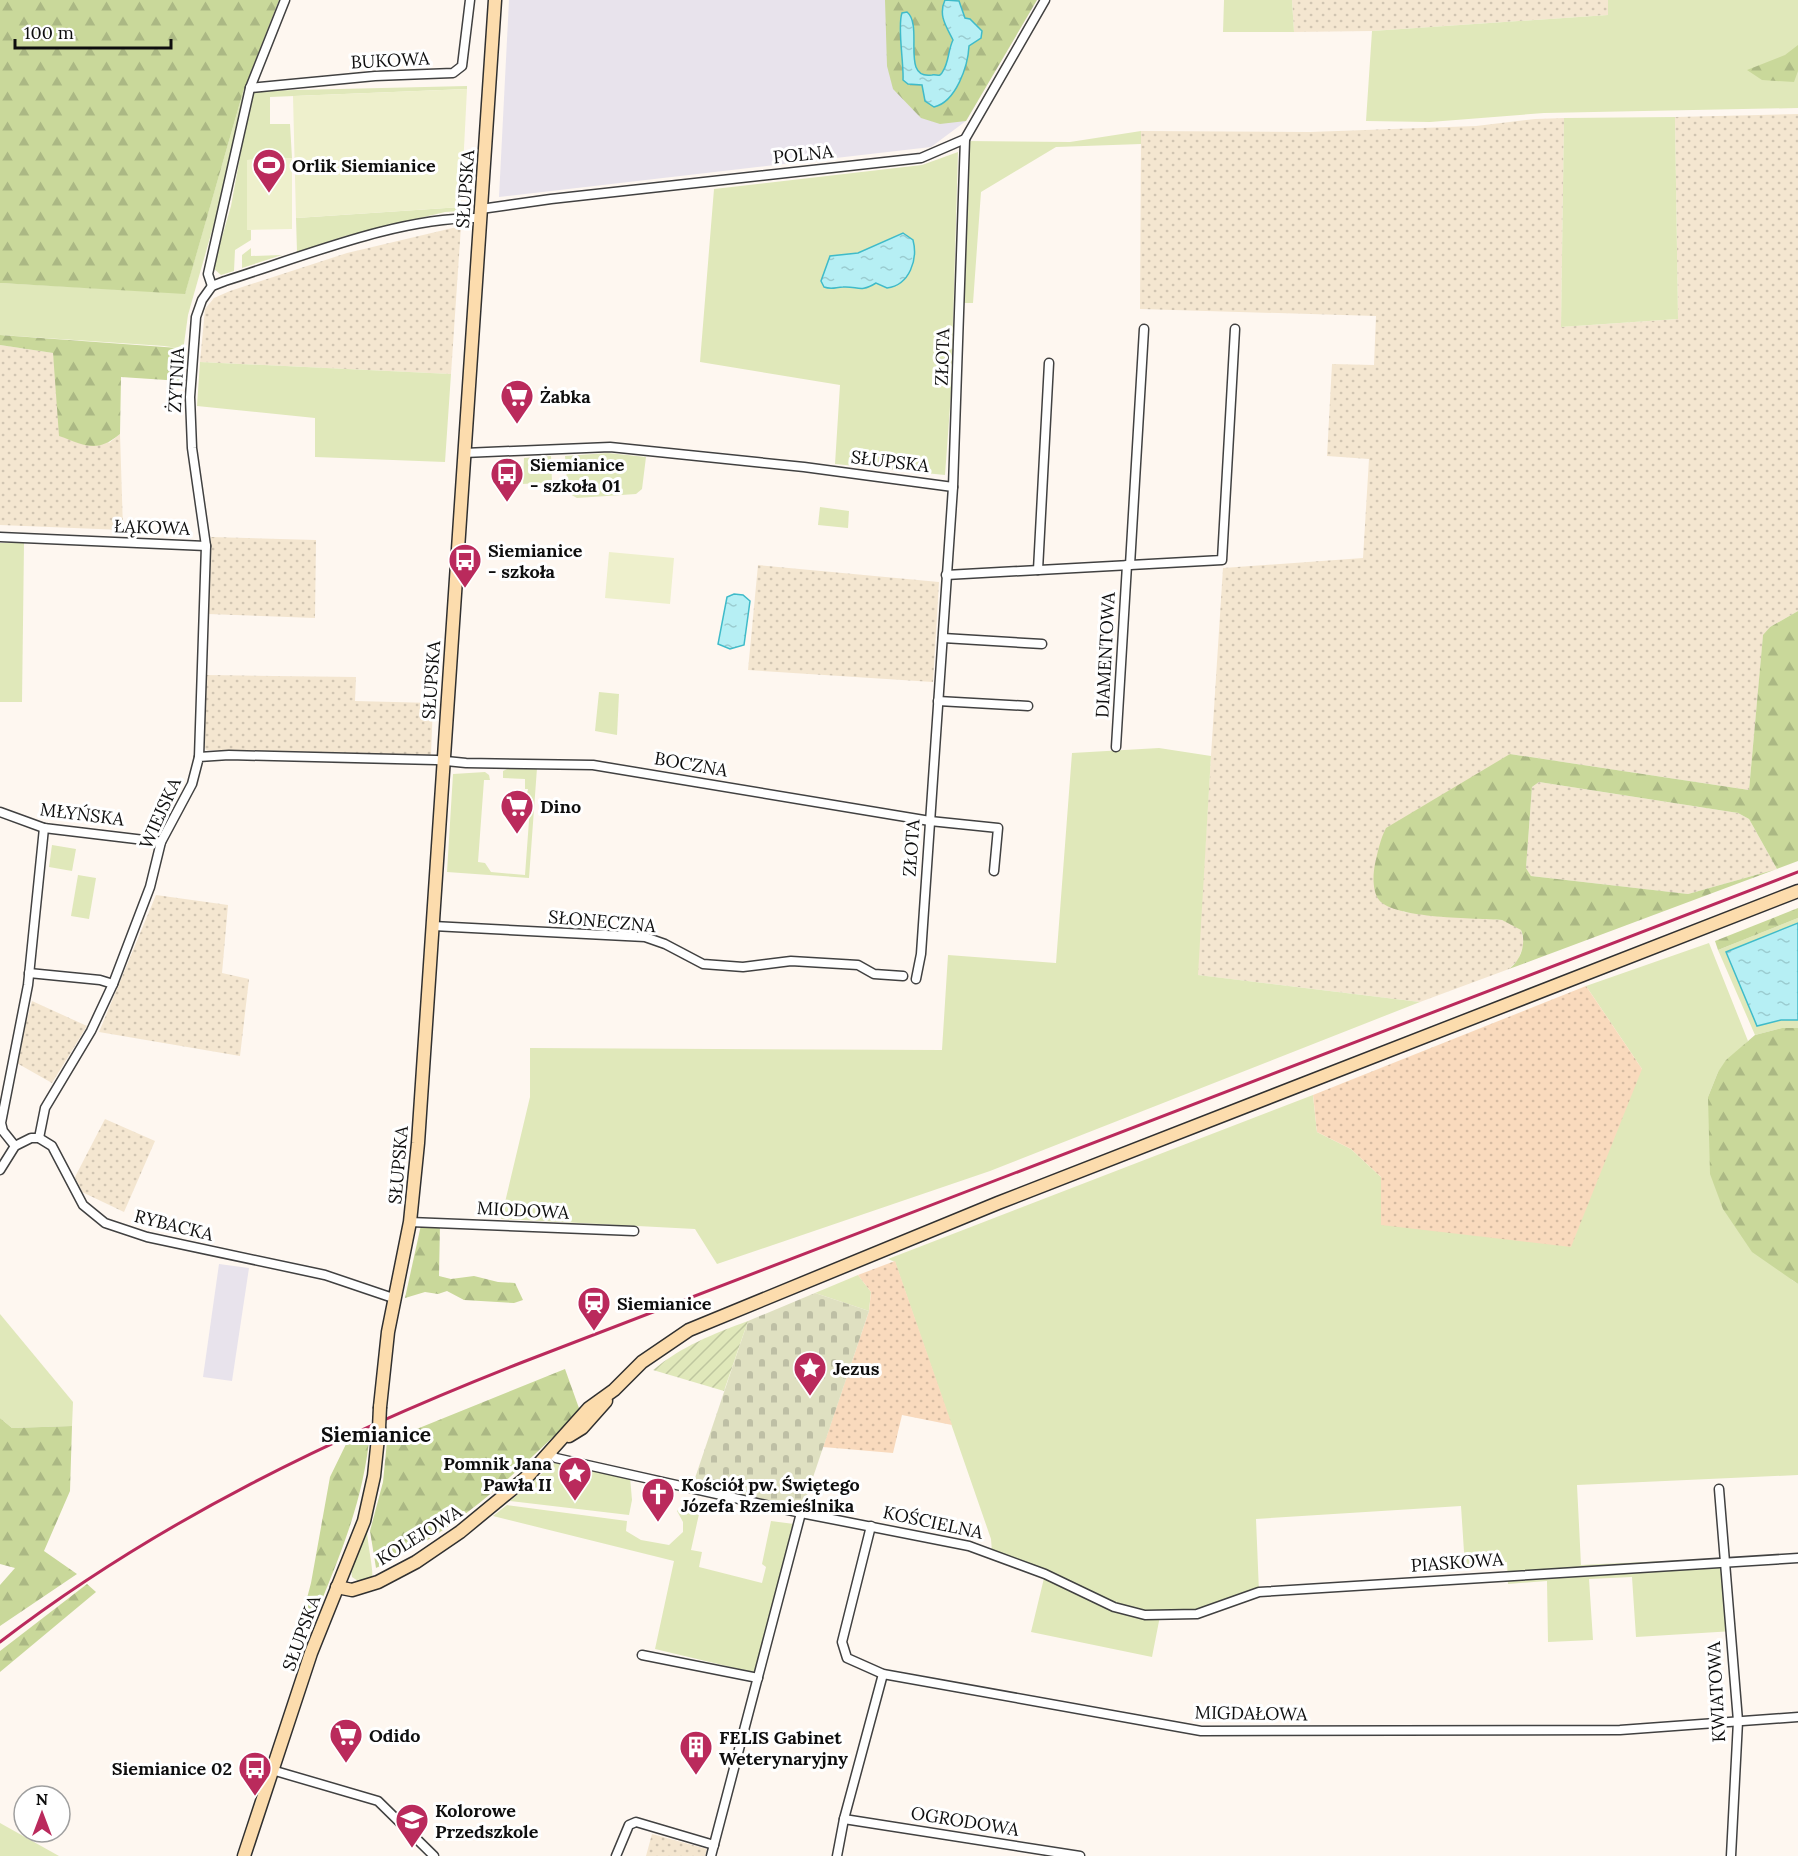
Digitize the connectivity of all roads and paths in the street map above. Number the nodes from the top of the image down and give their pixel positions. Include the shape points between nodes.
1 (284, 0) edge
2 (293, 0) edge
3 (470, 0) edge
4 (495, 0) edge
5 (1046, 0) edge
6 (250, 88) junction
7 (965, 139) junction
8 (481, 214) junction
9 (212, 286) junction
10 (1144, 329) dead end
11 (1235, 329) dead end
12 (1049, 363) dead end
13 (464, 453) junction
14 (953, 487) junction
15 (0, 537) edge
16 (206, 546) junction
17 (1128, 565) junction
18 (1038, 570) junction
19 (946, 575) junction
20 (943, 638) junction
21 (1042, 644) dead end
22 (938, 701) junction
23 (1028, 706) dead end
24 (1116, 747) dead end
25 (199, 757) junction
26 (444, 763) junction
27 (0, 812) edge
28 (930, 821) junction
29 (44, 828) junction
30 (161, 842) junction
31 (994, 871) dead end
32 (1798, 891) edge
33 (433, 926) junction
34 (30, 973) junction
35 (903, 976) dead end
36 (916, 979) dead end
37 (113, 984) junction
38 (39, 1138) junction
39 (15, 1146) junction
40 (0, 1170) edge
41 (410, 1222) junction
42 (634, 1231) dead end
43 (396, 1299) junction
44 (549, 1453) junction
45 (1719, 1490) dead end
46 (801, 1513) junction
47 (871, 1526) junction
48 (1798, 1558) edge
49 (1723, 1563) junction
50 (337, 1587) junction
51 (1197, 1614) joint
52 (642, 1655) dead end
53 (883, 1674) junction
54 (758, 1678) junction
55 (1798, 1717) edge
56 (1738, 1721) junction
57 (272, 1770) junction
58 (844, 1819) junction
59 (714, 1845) junction
60 (244, 1856) edge
61 (434, 1856) edge
62 (616, 1856) edge
63 (711, 1856) edge
64 (837, 1856) edge
65 (1080, 1856) edge
66 (1731, 1856) edge

1 - 2 street
1 - 6 street
3 - 6 street, BUKOWA via 462,66 453,73
4 - 8 main road, SŁUPSKA
5 - 7 street
6 - 9 street via 208,274
7 - 8 street, POLNA via 921,158 551,199
7 - 14 street, ZŁOTA
8 - 9 street via 387,232
8 - 13 main road, SŁUPSKA
9 - 16 street, ŻYTNIA via 196,316 190,397 192,448
10 - 17 street
11 - 17 street via 1222,560
12 - 18 street
13 - 14 street, SŁUPSKA via 610,447
13 - 26 main road, SŁUPSKA
14 - 19 street, ZŁOTA
15 - 16 street, ŁĄKOWA
16 - 25 street, ŻYTNIA
17 - 18 street
17 - 24 street, DIAMENTOWA
18 - 19 street
19 - 20 street, ZŁOTA
20 - 21 street
20 - 22 street, ZŁOTA
22 - 23 street
22 - 28 street, ZŁOTA
25 - 26 street
25 - 30 street, WIEJSKA via 192,784
26 - 28 street, BOCZNA via 594,765
26 - 33 main road, SŁUPSKA
27 - 29 street, MŁYŃSKA
28 - 31 street, BOCZNA via 998,828
28 - 36 street, ZŁOTA
29 - 30 street, MŁYŃSKA
29 - 34 street
30 - 37 street, WIEJSKA via 150,886
32 - 44 main road, KOLEJOWA via 724,1314 664,1346 576,1421
33 - 35 street, SŁONECZNA via 645,937 703,964 743,967 791,961 858,965 874,974
33 - 41 main road, SŁUPSKA
34 - 37 street
34 - 39 street via 1,1123
37 - 38 street, WIEJSKA via 45,1108
38 - 39 street
38 - 43 street, RYBACKA via 52,1146 83,1205 105,1223 147,1237 325,1275
39 - 40 street
41 - 42 street, MIODOWA
41 - 43 main road, SŁUPSKA
43 - 50 main road, SŁUPSKA, bridge via 385,1350 375,1476 367,1509
44 - 46 street, KOŚCIELNA via 556,1458
44 - 50 main road, KOLEJOWA via 488,1511 416,1562 361,1588
45 - 49 street
46 - 47 street, KOŚCIELNA
46 - 54 street
47 - 51 street, KOŚCIELNA via 992,1552 1124,1610 1160,1616
47 - 53 street, MIGDAŁOWA via 842,1642 847,1658
48 - 49 street, PIASKOWA
49 - 51 street, PIASKOWA via 1259,1592
49 - 56 street, KWIATOWA
50 - 57 main road, SŁUPSKA
52 - 54 street
53 - 56 street, MIGDAŁOWA via 1201,1731 1620,1730
53 - 58 street
54 - 59 street
55 - 56 street, MIGDAŁOWA
56 - 66 street, KWIATOWA
57 - 60 main road, SŁUPSKA
57 - 61 street via 378,1801
58 - 64 street
58 - 65 street, OGRODOWA
59 - 62 street via 636,1822 629,1825
59 - 63 street

